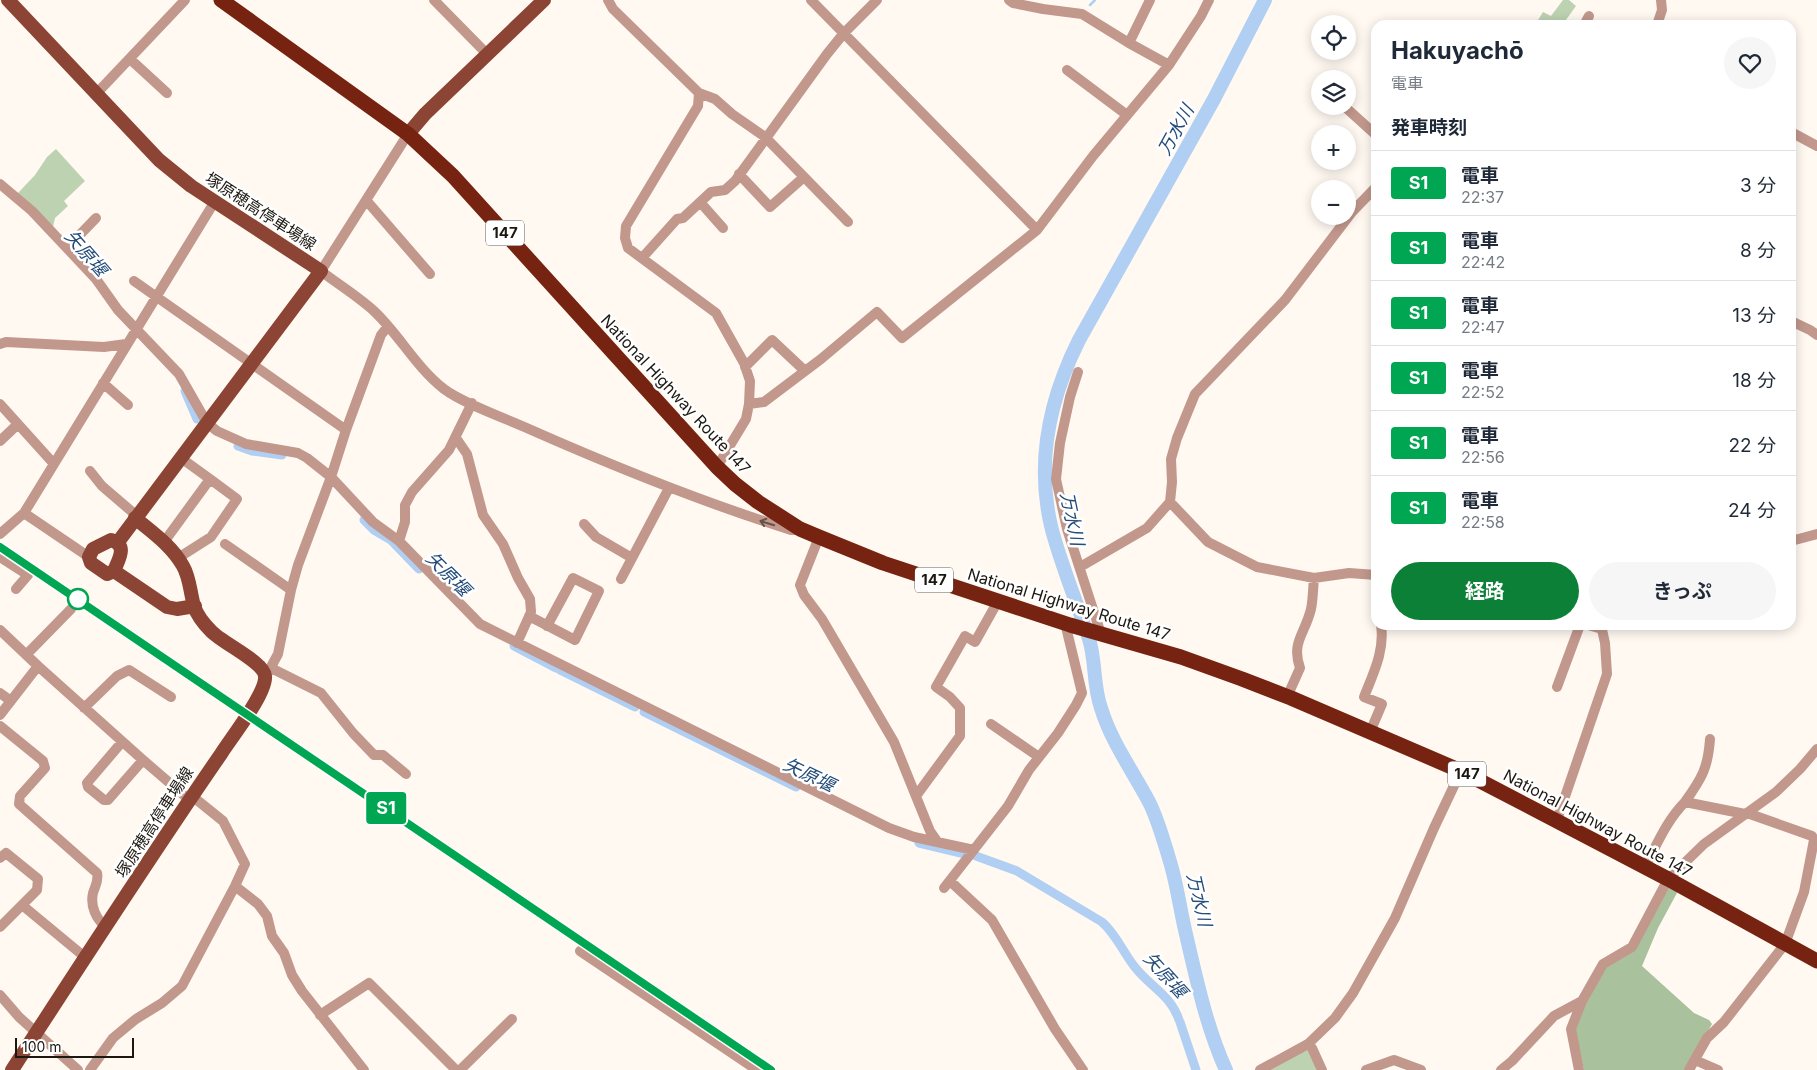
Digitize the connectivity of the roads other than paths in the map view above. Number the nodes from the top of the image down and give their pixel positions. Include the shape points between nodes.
1 (8, 0) edge
2 (185, 0) edge
3 (221, 0) edge
4 (434, 0) edge
5 (544, 0) edge
6 (608, 0) edge
7 (811, 0) edge
8 (877, 0) edge
9 (1010, 0) edge
10 (1150, 0) edge
11 (1209, 0) edge
12 (1662, 0) edge
13 (1659, 20) edge
14 (844, 33) junction
15 (1129, 43) junction
16 (487, 54) junction
17 (130, 59) junction
18 (1169, 65) junction
19 (1067, 70) dead end
20 (167, 93) dead end
21 (699, 93) junction
22 (96, 94) junction
23 (1127, 115) junction
24 (1354, 115) edge
25 (1371, 130) edge
26 (408, 134) junction
27 (1796, 135) edge
28 (765, 137) junction
29 (1817, 146) edge
30 (739, 174) junction
31 (804, 177) junction
32 (0, 184) edge
33 (1371, 192) edge
34 (366, 200) junction
35 (215, 201) junction
36 (700, 202) junction
37 (96, 218) dead end
38 (848, 222) dead end
39 (723, 228) dead end
40 (1037, 230) junction
41 (67, 248) junction
42 (642, 258) junction
43 (321, 271) junction
44 (430, 274) dead end
45 (134, 281) dead end
46 (157, 296) junction
47 (1796, 323) edge
48 (388, 326) junction
49 (136, 329) junction
50 (1817, 335) edge
51 (0, 344) edge
52 (126, 344) junction
53 (252, 364) junction
54 (745, 367) junction
55 (805, 371) junction
56 (1078, 372) dead end
57 (103, 383) junction
58 (0, 404) edge
59 (472, 404) junction
60 (749, 404) junction
61 (128, 405) dead end
62 (207, 423) junction
63 (18, 424) junction
64 (346, 430) junction
65 (456, 438) junction
66 (0, 442) edge
67 (180, 458) junction
68 (54, 464) junction
69 (717, 467) junction
70 (90, 471) dead end
71 (331, 477) junction
72 (210, 479) junction
73 (669, 488) junction
74 (758, 502) junction
75 (1170, 502) junction
76 (735, 511) junction
77 (24, 513) junction
78 (136, 517) junction
79 (584, 524) dead end
80 (800, 529) junction
81 (0, 534) edge
82 (1817, 534) edge
83 (819, 538) junction
84 (1796, 540) edge
85 (399, 541) junction
86 (118, 542) junction
87 (164, 542) junction
88 (225, 544) dead end
89 (89, 556) junction
90 (0, 557) edge
91 (178, 558) junction
92 (632, 558) junction
93 (1080, 567) junction
94 (114, 571) junction
95 (1371, 575) edge
96 (1314, 578) junction
97 (621, 579) dead end
98 (16, 589) dead end
99 (291, 590) junction
100 (998, 601) junction
101 (195, 606) junction
102 (71, 609) dead end
103 (529, 616) junction
104 (1067, 624) junction
105 (548, 626) junction
106 (0, 630) edge
107 (1382, 630) edge
108 (1578, 630) edge
109 (1602, 630) edge
110 (1100, 633) junction
111 (517, 643) junction
112 (26, 655) junction
113 (38, 666) junction
114 (268, 673) junction
115 (1557, 687) dead end
116 (0, 694) edge
117 (171, 697) dead end
118 (1287, 697) junction
119 (11, 701) junction
120 (84, 708) junction
121 (0, 715) edge
122 (992, 724) dead end
123 (0, 726) edge
124 (1370, 732) junction
125 (1710, 739) dead end
126 (122, 742) junction
127 (1817, 749) edge
128 (1039, 757) junction
129 (142, 760) junction
130 (1461, 771) junction
131 (406, 774) dead end
132 (916, 796) junction
133 (191, 798) junction
134 (1685, 802) junction
135 (1746, 814) junction
136 (1557, 820) junction
137 (937, 841) junction
138 (974, 850) junction
139 (0, 858) edge
140 (1644, 867) junction
141 (1668, 879) junction
142 (235, 886) junction
143 (22, 905) junction
144 (0, 927) edge
145 (106, 927) junction
146 (1785, 944) junction
147 (580, 951) dead end
148 (86, 958) junction
149 (1817, 961) edge
150 (0, 996) edge
151 (1582, 1001) junction
152 (320, 1015) junction
153 (512, 1019) dead end
154 (36, 1033) junction
155 (1308, 1044) junction
156 (1695, 1060) junction
157 (12, 1070) edge
158 (78, 1070) edge
159 (90, 1070) edge
160 (364, 1070) edge
161 (456, 1070) edge
162 (460, 1070) edge
163 (757, 1070) edge
164 (1084, 1070) edge
165 (1260, 1070) edge
166 (1322, 1070) edge
167 (1366, 1070) edge
168 (1421, 1070) edge
169 (1501, 1070) edge
170 (1579, 1070) edge
171 (1689, 1070) edge
172 (1718, 1070) edge

1 - 22 main road, 塚原穂高停車場線
2 - 17 street
3 - 26 highway, National Highway Route 147 / 147
4 - 16 street
5 - 16 main road
6 - 21 street via 613,9
7 - 14 street
8 - 14 street
9 - 15 street via 1043,9 1082,14
10 - 15 street
11 - 18 street
12 - 13 street
14 - 28 street
14 - 40 street
15 - 18 street
16 - 26 main road
17 - 20 street
17 - 22 street
18 - 23 street
19 - 23 street
21 - 28 street via 715,99
21 - 42 street via 698,106 626,226 628,248
22 - 35 main road, 塚原穂高停車場線 via 158,160
23 - 40 street
24 - 25 street
26 - 34 street
26 - 69 highway, National Highway Route 147 / 147 via 453,176
27 - 29 street
28 - 30 street
28 - 31 street
30 - 31 street via 770,207
30 - 36 street via 725,190 711,192
31 - 38 street
32 - 41 street via 32,211
33 - 75 street via 1352,212 1285,300 1195,394 1171,459
34 - 43 street
34 - 44 street
35 - 43 main road, 塚原穂高停車場線
35 - 46 street
36 - 39 street
36 - 42 street via 683,218 677,219
37 - 41 street
40 - 55 street via 902,338 877,312
41 - 49 street
42 - 54 street via 716,313
43 - 48 street via 375,312
43 - 53 main road, 塚原穂高停車場線
45 - 46 street
46 - 49 street
46 - 53 street
47 - 50 street
48 - 59 street via 428,376
48 - 64 street via 381,335
49 - 52 street
49 - 62 street via 179,374
51 - 52 street via 104,348
52 - 57 street
53 - 62 main road, 塚原穂高停車場線
53 - 64 street
54 - 55 street via 772,340
54 - 60 street via 750,381
55 - 60 street via 764,402
56 - 93 street via 1060,443 1056,479 1066,529
57 - 61 street
57 - 68 street
58 - 63 street
59 - 65 street
59 - 73 street
60 - 69 street via 746,419
62 - 67 main road, 塚原穂高停車場線
62 - 71 street via 246,444 298,453
63 - 66 street
63 - 68 street
64 - 71 street
65 - 85 street via 412,492 405,505 405,522
65 - 103 street via 468,454 483,515 504,544 530,600
67 - 72 street
67 - 78 main road, 塚原穂高停車場線
68 - 77 street
69 - 74 highway, National Highway Route 147 / 147
70 - 78 street
71 - 85 street via 373,522
71 - 99 street
72 - 87 street
72 - 91 street via 237,499 211,537
73 - 76 street
73 - 92 street
74 - 76 street via 747,510
74 - 80 highway, National Highway Route 147 / 147
75 - 93 street via 1147,528
75 - 96 street via 1208,542 1257,567
80 -> 76 street via 791,530
77 - 81 street
77 - 89 street
78 - 86 main road, 塚原穂高停車場線
78 - 87 main road
79 - 92 street via 596,537
80 - 83 highway, National Highway Route 147 / 147
82 - 84 street
83 - 100 highway, National Highway Route 147 / 147
83 - 132 street via 800,585 894,742
85 - 111 street via 480,624
86 - 89 main road via 102,543
86 - 94 main road via 120,556
87 - 91 main road
88 - 99 street
89 - 94 main road via 91,563 106,574
90 - 98 street via 28,575
91 - 101 main road
92 - 97 street
93 - 110 street
94 - 101 main road via 167,607
95 - 96 street
96 - 118 street via 1311,609 1295,656 1300,668
99 - 114 street via 278,654
100 - 104 highway, National Highway Route 147 / 147
100 - 132 street via 975,642 965,636 936,687 960,708 960,736
101 - 114 main road via 212,633
102 - 112 street
103 - 105 street
103 - 111 street
104 - 110 highway, National Highway Route 147 / 147
104 - 128 street via 1082,693
105 - 105 street via 575,640 599,591 573,578
106 - 112 street
107 - 124 street via 1381,652 1364,697 1382,704
108 - 115 street
109 - 136 street via 1607,674
110 - 118 highway, National Highway Route 147 / 147 via 1181,658
111 - 137 street via 889,828
112 - 113 street
113 - 119 street
113 - 120 street
114 - 131 street via 321,693 374,755 383,755
114 - 133 main road, 塚原穂高停車場線 via 260,694
116 - 119 street
117 - 120 street via 129,670 117,676
118 - 124 highway, National Highway Route 147 / 147
119 - 121 street
120 - 126 street
122 - 128 street
123 - 145 street via 43,762 45,768 20,796 20,804 97,873 92,895 94,909 98,920
124 - 130 highway, National Highway Route 147 / 147
125 - 134 street via 1708,759
126 - 129 street
126 - 129 street via 87,783 88,787 108,800
127 - 135 street via 1776,792
128 - 138 street via 1008,806
129 - 133 street
130 - 136 highway, National Highway Route 147 / 147
130 - 155 street via 1373,960 1335,1018
132 - 137 street via 930,832
133 - 142 street via 223,821 245,864
133 - 145 main road, 塚原穂高停車場線
134 - 135 street
134 - 140 street via 1668,823
135 - 141 street via 1704,844
135 - 146 street via 1812,836 1814,840 1804,892
136 - 140 highway, National Highway Route 147 / 147
137 - 138 street
138 - 164 street via 947,885 992,920 1036,997
139 - 143 street via 6,853 38,879 37,890
140 - 141 highway, National Highway Route 147 / 147
141 - 146 highway, National Highway Route 147 / 147
141 - 151 street via 1632,947 1603,964
142 - 152 street via 258,904 267,916 272,936 284,953 292,975
142 - 159 street via 182,986 114,1038
143 - 144 street
143 - 148 street
145 - 148 main road, 塚原穂高停車場線
146 - 149 highway, National Highway Route 147 / 147
146 - 156 street via 1724,1022 1706,1038
147 - 163 street
148 - 154 main road, 塚原穂高停車場線
150 - 154 street
151 - 169 street via 1554,1016
151 - 170 street via 1570,1030
152 - 160 street
152 - 161 street via 369,983
153 - 162 street
154 - 157 main road, 塚原穂高停車場線
154 - 158 street
155 - 165 street
155 - 166 street
156 - 171 street
156 - 172 street
167 - 168 street via 1394,1060

